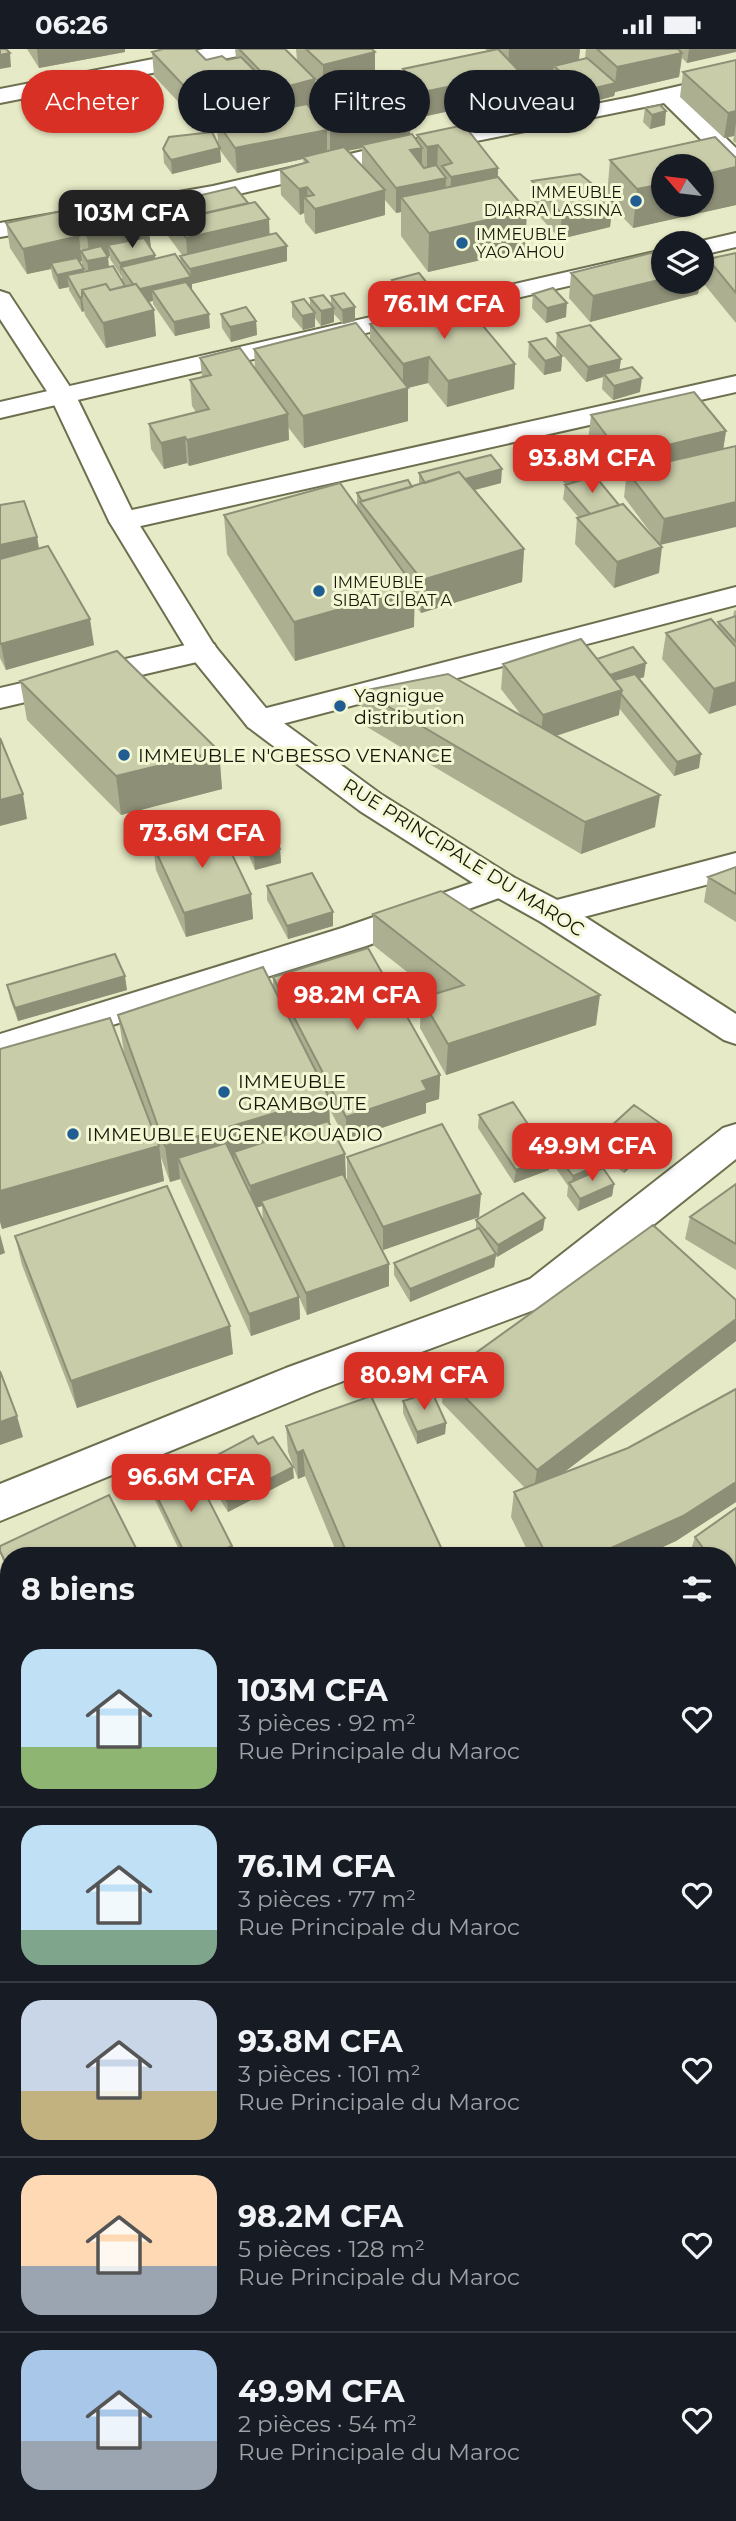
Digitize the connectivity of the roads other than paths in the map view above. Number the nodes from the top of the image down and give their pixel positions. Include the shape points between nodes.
1 (237, 49) edge
2 (736, 80) edge
3 (669, 95) junction
4 (0, 96) edge
5 (736, 161) edge
6 (0, 230) edge
7 (736, 240) edge
8 (714, 245) edge
9 (651, 260) edge
10 (0, 299) edge
11 (736, 384) edge
12 (63, 395) junction
13 (0, 410) edge
14 (123, 521) junction
15 (736, 596) edge
16 (203, 651) junction
17 (0, 698) edge
18 (259, 720) junction
19 (736, 865) edge
20 (501, 885) junction
21 (553, 913) junction
22 (736, 1031) edge
23 (0, 1047) edge
24 (736, 1138) edge
25 (0, 1503) edge

1 - 4 street
2 - 3 street
3 - 5 street
3 - 6 street via 213,193
7 - 8 street
9 - 12 street
10 - 12 street, RUE PRINCIPALE DU MAROC
11 - 14 street
12 - 13 street
12 - 14 street, RUE PRINCIPALE DU MAROC
14 - 16 street, RUE PRINCIPALE DU MAROC
15 - 18 street
16 - 17 street
16 - 18 street, RUE PRINCIPALE DU MAROC
18 - 20 street, RUE PRINCIPALE DU MAROC via 371,803
19 - 21 street
20 - 21 street, RUE PRINCIPALE DU MAROC
20 - 23 street via 354,937
21 - 22 street, RUE PRINCIPALE DU MAROC
24 - 25 street via 544,1290 300,1380

